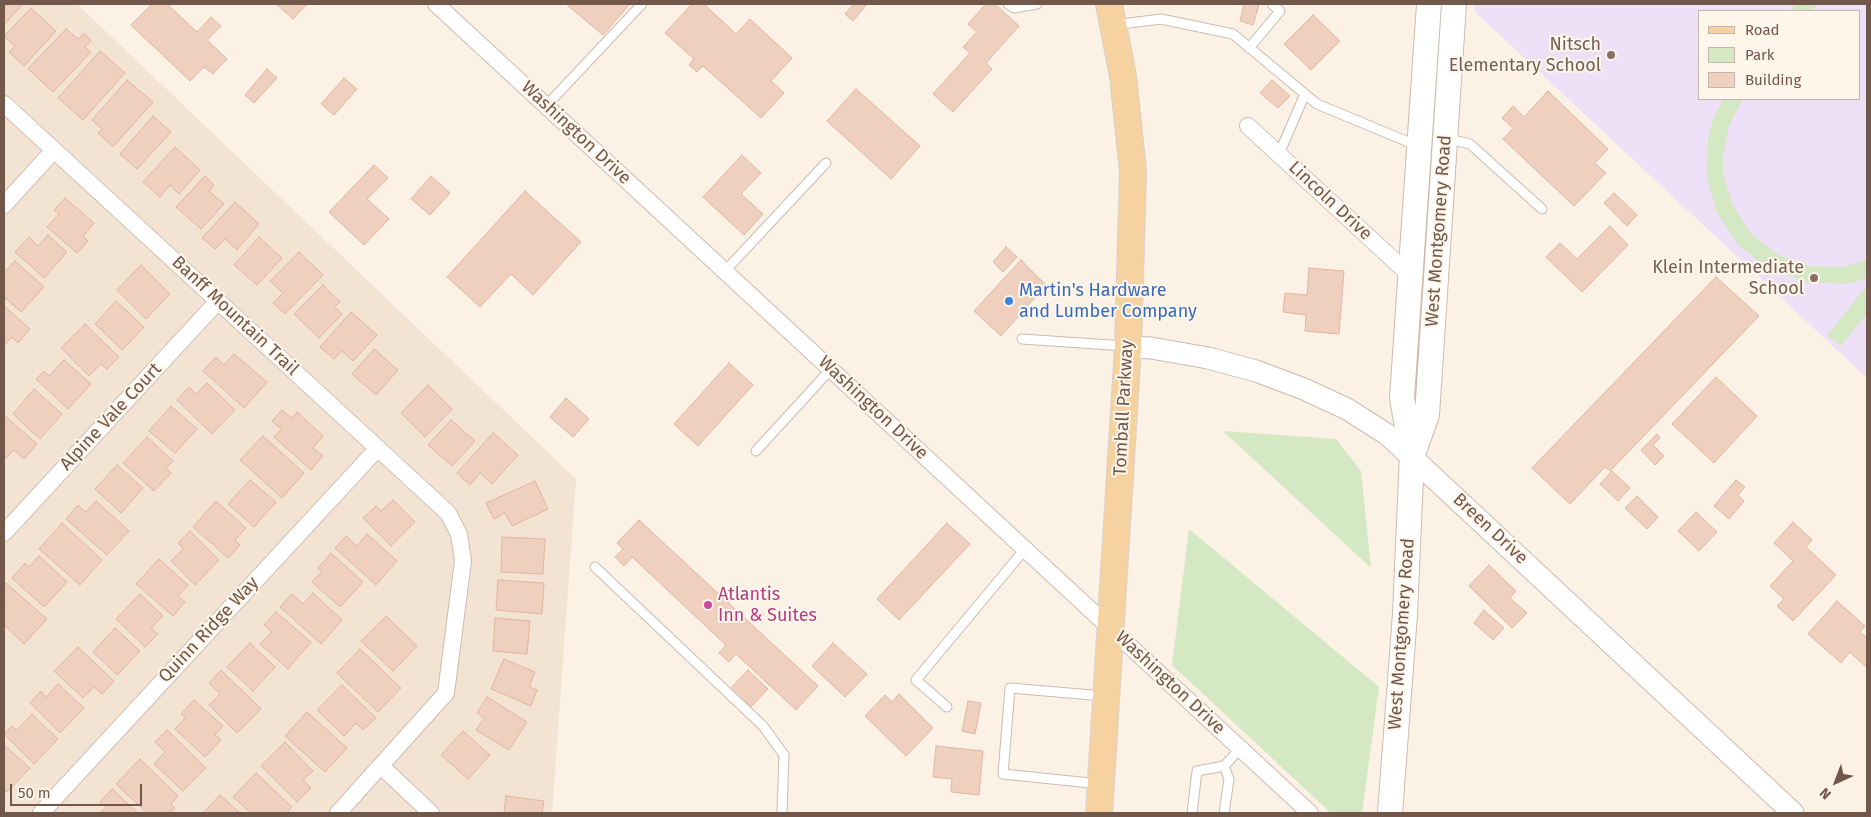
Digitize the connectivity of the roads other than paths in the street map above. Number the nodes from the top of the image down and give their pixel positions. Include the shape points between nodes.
1 (436, 4) edge
2 (642, 4) edge
3 (1008, 4) edge
4 (1037, 4) edge
5 (1272, 4) edge
6 (1429, 4) edge
7 (1454, 4) edge
8 (1111, 14) edge
9 (1249, 48) junction
10 (1305, 94) junction
11 (4, 104) edge
12 (546, 106) junction
13 (1248, 126) dead end
14 (1445, 138) junction
15 (1420, 148) junction
16 (54, 150) junction
17 (1279, 154) junction
18 (826, 162) dead end
19 (4, 205) edge
20 (1542, 209) dead end
21 (725, 271) junction
22 (1411, 276) junction
23 (218, 301) junction
24 (1022, 339) dead end
25 (1128, 347) junction
26 (831, 369) junction
27 (378, 448) junction
28 (756, 452) dead end
29 (1412, 455) junction
30 (4, 533) edge
31 (1025, 549) junction
32 (595, 567) dead end
33 (1111, 628) junction
34 (1107, 696) junction
35 (946, 707) dead end
36 (1240, 749) junction
37 (1224, 766) junction
38 (382, 767) junction
39 (1101, 784) junction
40 (41, 813) edge
41 (338, 813) edge
42 (431, 813) edge
43 (782, 813) edge
44 (1099, 813) edge
45 (1192, 813) edge
46 (1224, 813) edge
47 (1310, 813) edge
48 (1390, 813) edge
49 (1793, 813) edge

1 - 12 street, Washington Drive
2 - 12 lane
3 - 4 lane via 1014,8
5 - 9 lane via 1280,11
6 - 15 main road, West Montgomery Road
7 - 14 main road, West Montgomery Road
8 - 9 lane via 1161,19 1233,34
8 - 25 main road, Tomball Parkway via 1124,76 1133,171
9 - 10 lane
10 - 15 lane via 1318,104
10 - 17 lane
11 - 16 street, Banff Mountain Trail
12 - 21 street, Washington Drive
13 - 17 street, Lincoln Drive
14 - 20 lane via 1470,144
14 - 29 main road, West Montgomery Road via 1427,415
15 - 22 main road, West Montgomery Road
16 - 19 street
16 - 23 street, Banff Mountain Trail
17 - 22 street, Lincoln Drive
18 - 21 lane
21 - 26 street, Washington Drive
22 - 29 main road, West Montgomery Road via 1402,398
23 - 27 street, Banff Mountain Trail
23 - 30 street, Alpine Vale Court
24 - 25 lane
25 - 29 street, Breen Drive via 1208,358 1295,385 1347,409
25 - 33 main road, Tomball Parkway
26 - 28 lane
26 - 31 street, Washington Drive
27 - 38 street, Banff Mountain Trail via 448,514 459,534 463,561 446,693
27 - 40 street, Quinn Ridge Way
29 - 48 main road, West Montgomery Road via 1405,614
29 - 49 street, Breen Drive
31 - 33 street, Washington Drive
31 - 35 lane via 916,680
32 - 43 lane via 763,726 784,755
33 - 34 main road, Tomball Parkway
33 - 36 street, Washington Drive
34 - 39 main road, Tomball Parkway
34 - 39 lane via 1010,688 1003,774
36 - 37 lane
36 - 47 street, Washington Drive
37 - 45 lane via 1197,771
37 - 46 lane via 1229,779
38 - 41 street
38 - 42 street
39 - 44 main road, Tomball Parkway

